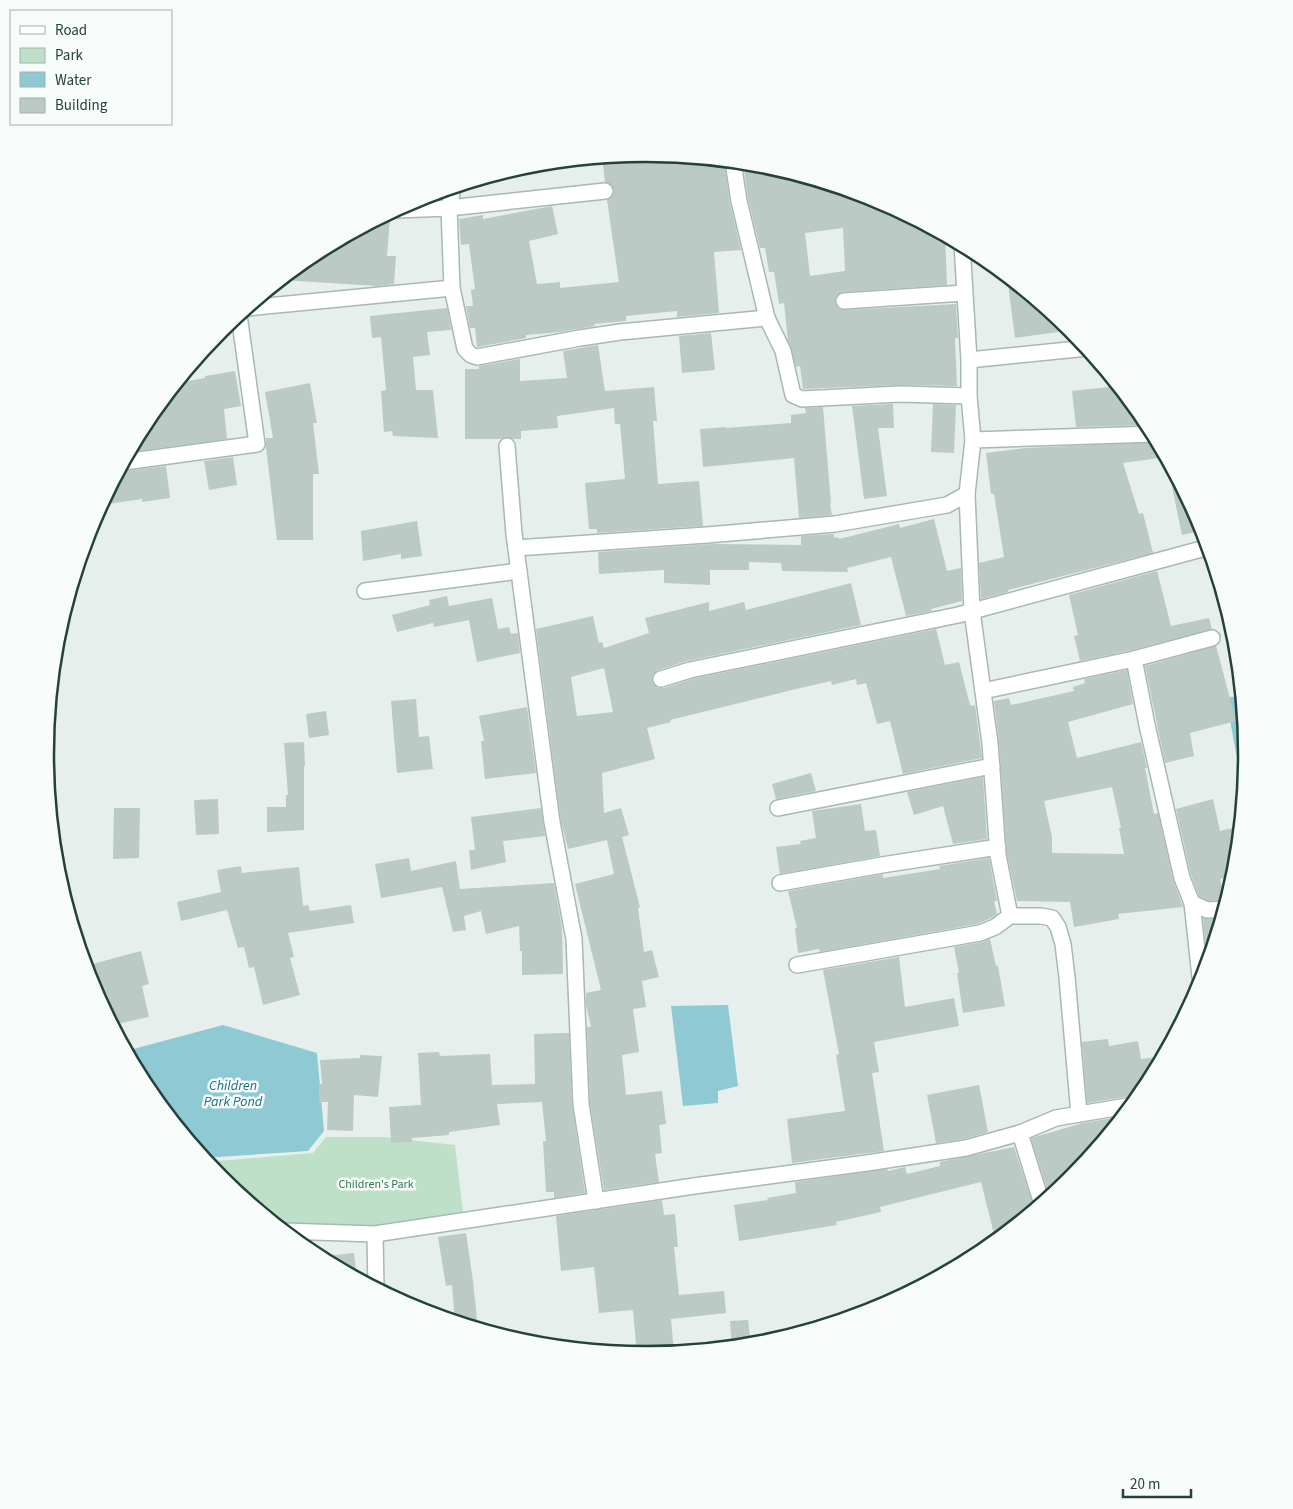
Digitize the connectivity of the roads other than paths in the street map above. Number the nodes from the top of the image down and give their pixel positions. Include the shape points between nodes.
1 (734, 169) edge
2 (605, 191) dead end
3 (452, 195) edge
4 (449, 208) junction
5 (415, 209) edge
6 (962, 253) edge
7 (452, 288) junction
8 (964, 292) junction
9 (844, 301) dead end
10 (259, 307) edge
11 (767, 318) junction
12 (240, 323) edge
13 (1079, 349) edge
14 (969, 360) junction
15 (969, 396) junction
16 (1145, 434) edge
17 (974, 440) junction
18 (507, 446) dead end
19 (131, 461) edge
20 (967, 494) junction
21 (516, 548) junction
22 (1202, 549) edge
23 (519, 571) junction
24 (365, 591) dead end
25 (972, 611) junction
26 (1212, 638) dead end
27 (1134, 659) junction
28 (661, 679) dead end
29 (983, 691) junction
30 (992, 766) junction
31 (778, 808) dead end
32 (998, 847) junction
33 (780, 883) dead end
34 (1192, 903) junction
35 (1219, 909) edge
36 (1010, 916) junction
37 (797, 966) dead end
38 (1199, 968) edge
39 (1123, 1107) edge
40 (1079, 1114) junction
41 (1020, 1133) junction
42 (1040, 1197) edge
43 (596, 1201) junction
44 (295, 1231) edge
45 (375, 1234) junction
46 (376, 1282) edge

1 - 11 street
2 - 4 street
3 - 4 street
4 - 5 street
4 - 7 street
6 - 8 street
7 - 10 street
7 - 11 street via 465,348 477,357 620,332
8 - 9 street
8 - 14 street
11 - 15 street via 783,351 791,388 797,398 900,394
12 - 19 street via 258,444
13 - 14 street
14 - 15 street
15 - 17 street
16 - 17 street
17 - 20 street
18 - 21 street
20 - 21 street via 947,505 835,524
20 - 25 street
21 - 23 street
22 - 25 street
23 - 24 street
23 - 43 street via 552,822 574,939 581,1104
25 - 28 street via 690,670
25 - 29 street
26 - 27 street
27 - 29 street
27 - 34 street via 1182,878
29 - 30 street
30 - 31 street
30 - 32 street
32 - 33 street
32 - 36 street
34 - 35 street via 1207,910
34 - 38 street
36 - 37 street via 980,933
36 - 40 street via 1052,918 1061,935
39 - 40 street
40 - 41 street via 1056,1118
41 - 42 street
41 - 43 street via 966,1148
43 - 45 street
44 - 45 street
45 - 46 street

